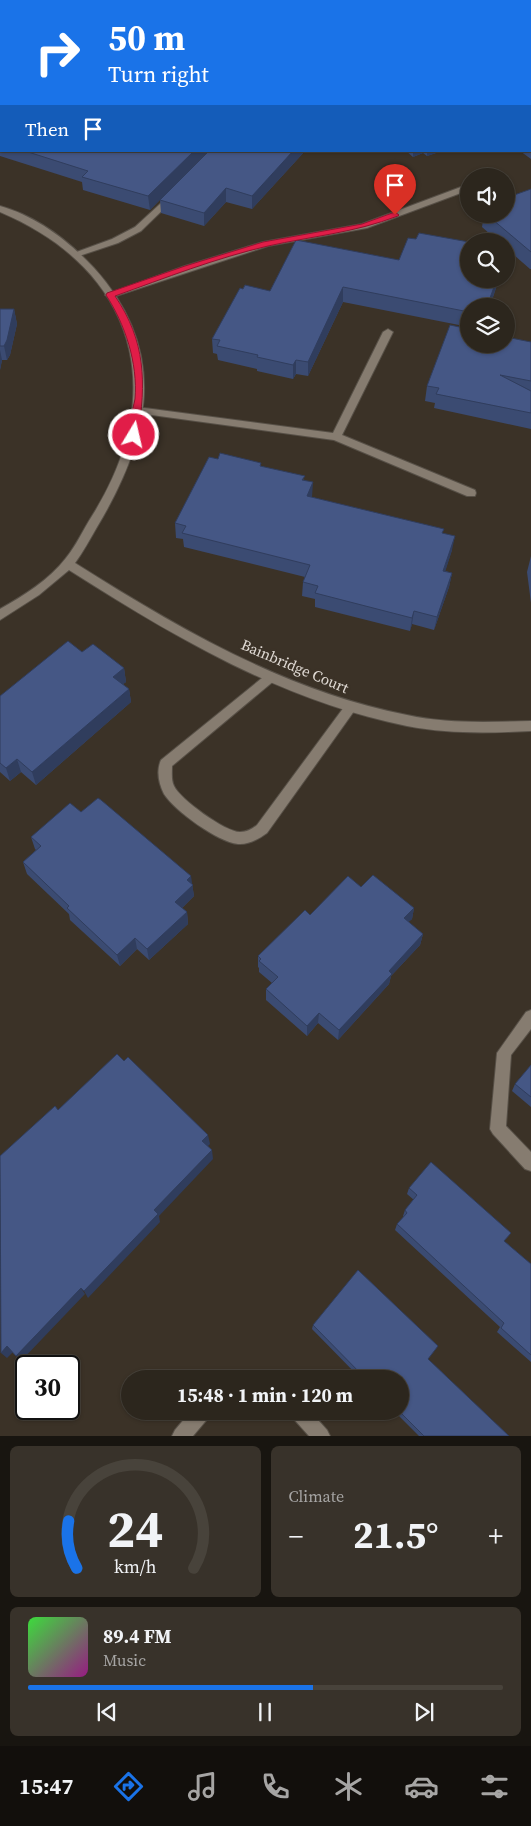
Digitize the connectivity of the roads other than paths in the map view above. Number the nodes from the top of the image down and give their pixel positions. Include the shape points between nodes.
1 (182, 186) edge
2 (460, 190) edge
3 (0, 209) edge
4 (76, 254) junction
5 (110, 295) junction
6 (388, 332) dead end
7 (138, 410) junction
8 (336, 437) junction
9 (471, 493) dead end
10 (68, 564) junction
11 (0, 615) edge
12 (271, 677) junction
13 (351, 707) junction
14 (531, 726) edge
15 (531, 1017) edge
16 (531, 1163) edge
17 (195, 1420) edge
18 (307, 1420) edge
19 (181, 1436) edge
20 (322, 1436) edge

1 - 4 street via 138,230
2 - 5 street via 364,226 266,244
3 - 4 street via 61,240
4 - 5 street via 96,273
5 - 7 street via 120,310 136,351
6 - 8 street
7 - 8 street
7 - 10 street via 134,435 121,474
8 - 9 street
10 - 11 street via 41,589
10 - 12 street, Bainbridge Court via 131,606
12 - 13 street, Bainbridge Court
12 - 13 street via 166,764 165,779 169,792 179,802 236,838 251,837 262,829
13 - 14 street, Bainbridge Court via 443,727
15 - 16 street via 504,1053 498,1129
17 - 19 street
18 - 20 street

